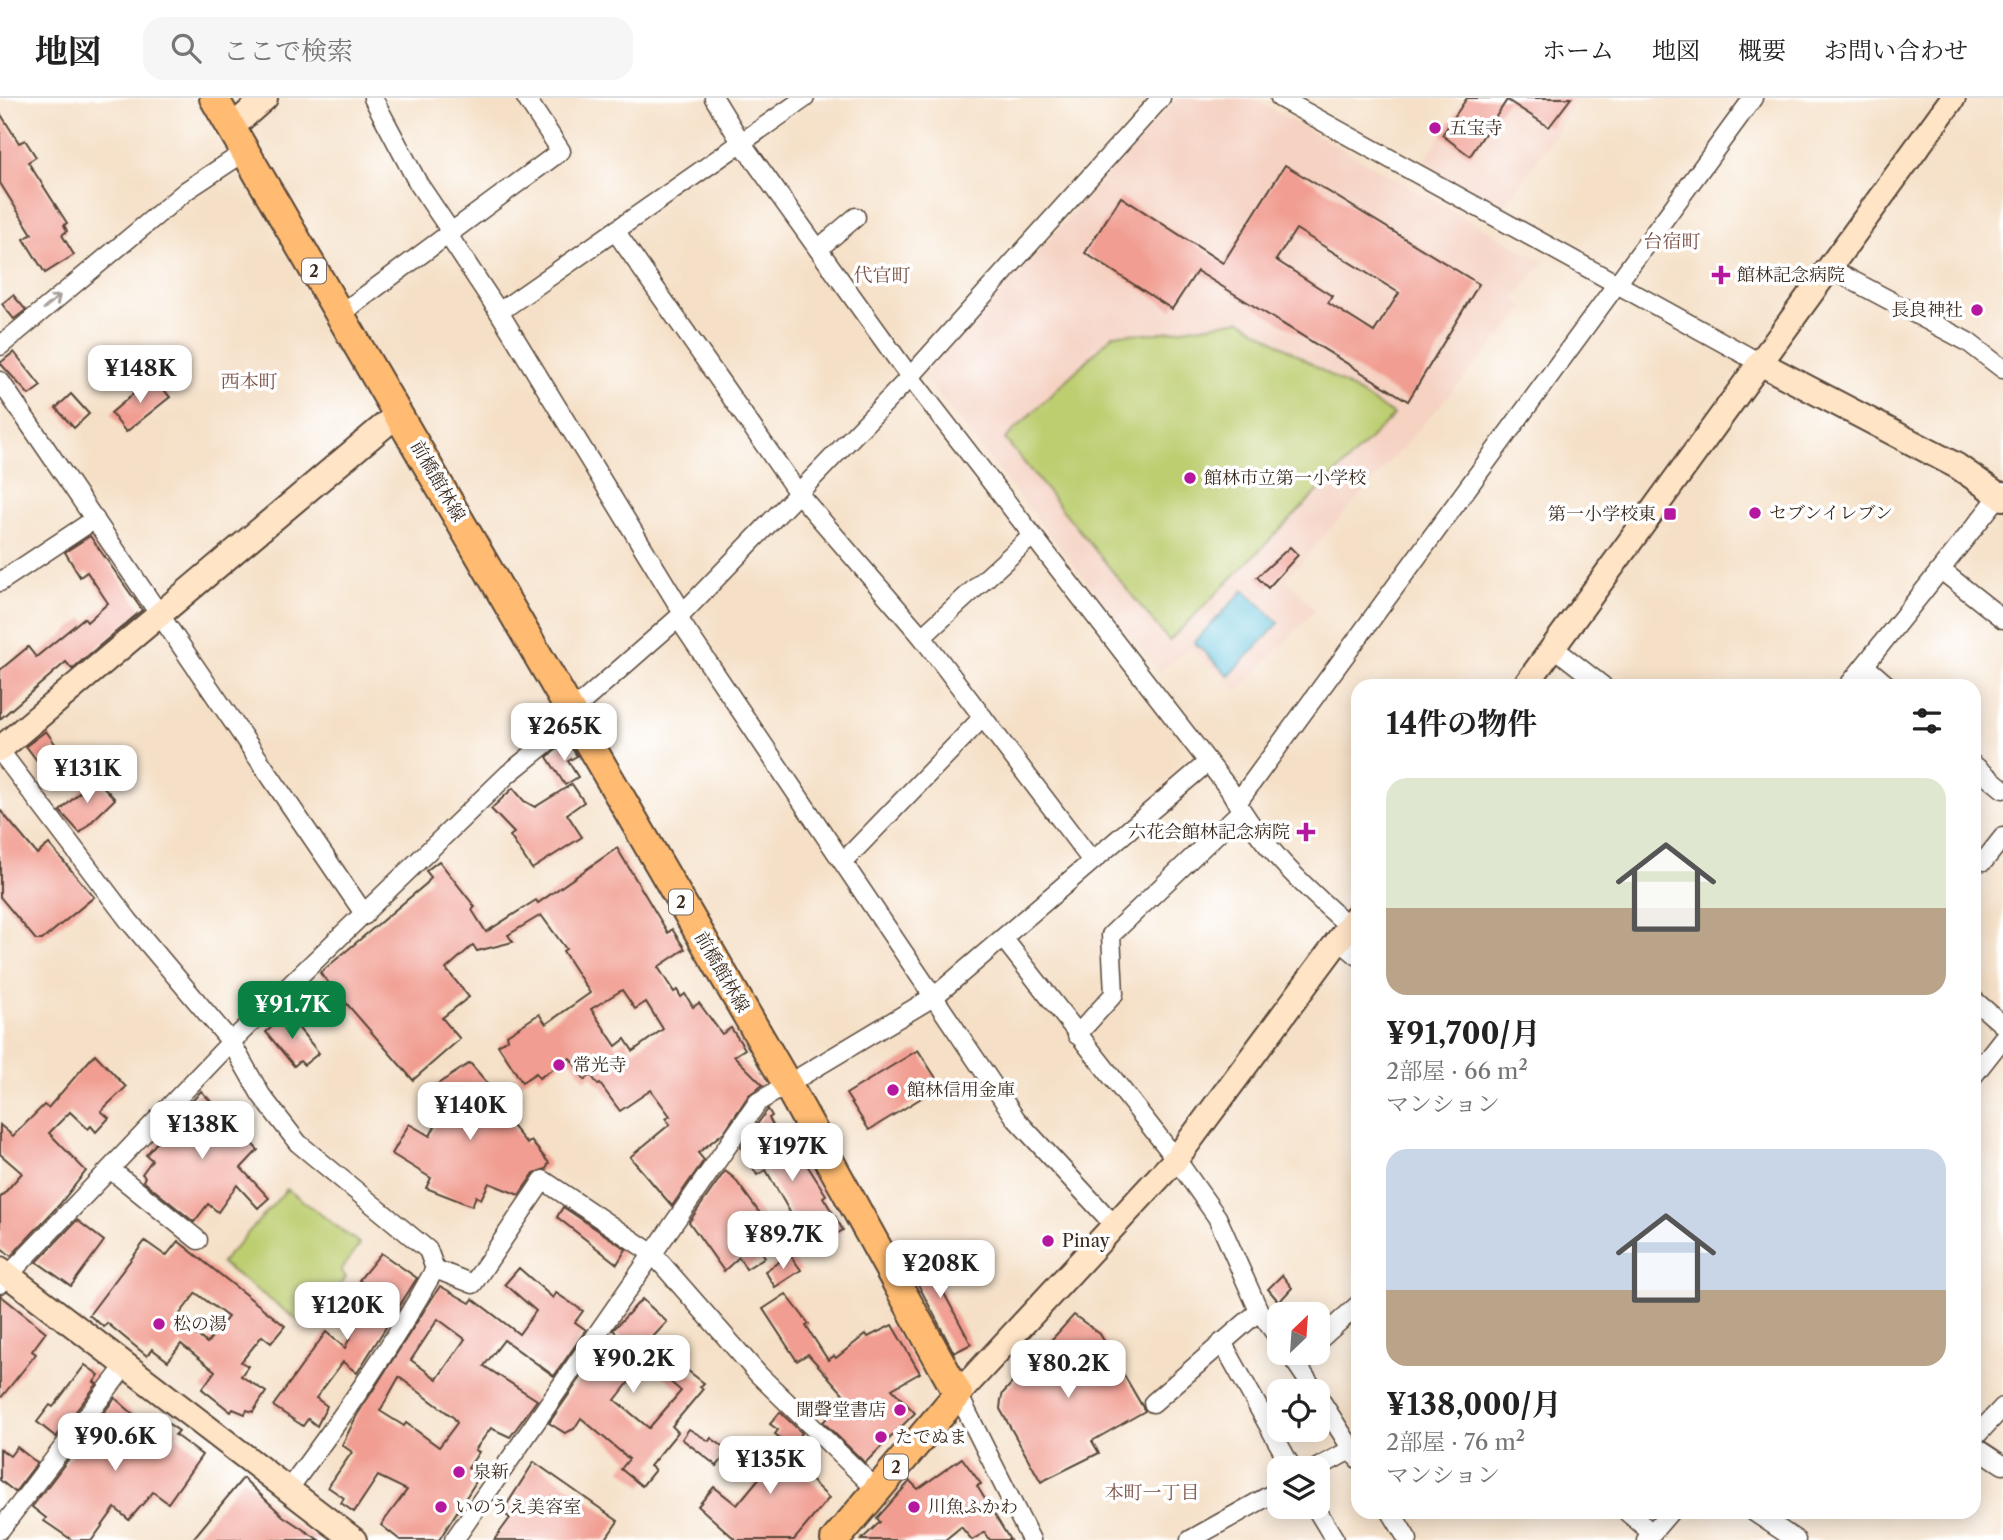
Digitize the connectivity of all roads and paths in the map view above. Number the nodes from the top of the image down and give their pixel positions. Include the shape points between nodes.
1 (214, 98) edge
2 (265, 98) edge
3 (373, 98) edge
4 (526, 98) edge
5 (714, 98) edge
6 (805, 98) edge
7 (1161, 98) edge
8 (1280, 98) edge
9 (1753, 98) edge
10 (1953, 98) edge
11 (239, 139) junction
12 (741, 142) junction
13 (856, 217) dead end
14 (616, 232) junction
15 (448, 235) junction
16 (818, 249) junction
17 (1829, 268) junction
18 (1616, 284) junction
19 (499, 312) junction
20 (339, 315) junction
21 (0, 346) edge
22 (1760, 363) junction
23 (2003, 369) edge
24 (910, 377) junction
25 (0, 381) edge
26 (399, 413) junction
27 (798, 493) junction
28 (2002, 495) edge
29 (95, 519) junction
30 (1031, 537) junction
31 (1941, 570) junction
32 (0, 582) edge
33 (161, 614) junction
34 (680, 615) junction
35 (2003, 619) edge
36 (922, 637) junction
37 (1553, 647) junction
38 (1865, 666) junction
39 (1530, 679) edge
40 (1593, 679) edge
41 (1854, 679) edge
42 (1880, 679) edge
43 (573, 716) junction
44 (983, 717) junction
45 (0, 750) edge
46 (1208, 762) junction
47 (1981, 771) edge
48 (2003, 789) edge
49 (1239, 807) junction
50 (2003, 837) edge
51 (844, 861) junction
52 (1092, 861) junction
53 (1984, 861) dead end
54 (365, 915) junction
55 (1351, 934) edge
56 (1003, 938) junction
57 (936, 996) junction
58 (1981, 1006) edge
59 (2003, 1025) edge
60 (1077, 1035) junction
61 (2003, 1038) edge
62 (232, 1042) junction
63 (1981, 1066) edge
64 (787, 1084) junction
65 (1176, 1159) junction
66 (110, 1170) junction
67 (1115, 1226) junction
68 (198, 1240) dead end
69 (653, 1254) junction
70 (435, 1269) junction
71 (3, 1276) edge
72 (1259, 1311) junction
73 (1351, 1311) edge
74 (1267, 1322) edge
75 (1330, 1330) edge
76 (1222, 1342) junction
77 (125, 1366) junction
78 (958, 1394) junction
79 (1153, 1403) dead end
80 (2003, 1406) edge
81 (1330, 1415) edge
82 (1981, 1430) edge
83 (1351, 1448) edge
84 (1981, 1451) edge
85 (1351, 1455) edge
86 (1285, 1456) edge
87 (1330, 1463) edge
88 (2003, 1465) edge
89 (877, 1490) junction
90 (287, 1491) junction
91 (1267, 1498) edge
92 (1322, 1519) edge
93 (1395, 1519) edge
94 (1633, 1519) edge
95 (1664, 1519) edge
96 (1764, 1519) edge
97 (0, 1530) edge
98 (1214, 1534) edge
99 (1648, 1537) edge
100 (354, 1540) edge
101 (454, 1540) edge
102 (835, 1540) edge
103 (1031, 1540) edge
104 (1190, 1540) edge
105 (1335, 1540) edge
106 (1408, 1540) edge
107 (1796, 1540) edge

1 - 11 main road, 前橋館林線 / 2
2 - 11 street
3 - 15 street
4 - 15 street via 561,151
5 - 12 street
6 - 12 street
7 - 24 street
8 - 18 street
9 - 18 street
10 - 17 street
11 - 20 main road, 前橋館林線 / 2
21 -> 11 street via 187,190
12 - 14 street
12 - 16 street
13 - 16 street
14 - 19 street
14 - 27 street
15 - 19 street
15 - 20 street
16 - 24 street
17 - 22 street
17 - 23 street via 1968,342
18 - 22 street
18 - 49 street
19 - 34 street
20 - 26 main road, 前橋館林線 / 2
22 - 28 street via 1957,466
22 - 37 street
24 - 27 street
24 - 30 street
25 - 29 street
26 - 33 street
26 - 43 main road, 前橋館林線 / 2
27 - 34 street
27 - 36 street
28 - 31 street
29 - 32 street
29 - 33 street
30 - 36 street
30 - 46 street
31 - 35 street
31 - 38 street
33 - 45 street
33 - 54 street
34 - 43 street
34 - 51 street
36 - 44 street
37 - 39 street
37 - 40 street
38 - 41 street
38 - 42 street
43 - 54 street
43 - 64 main road, 前橋館林線 / 2
44 - 51 street
44 - 52 street
45 - 62 street via 129,921
46 - 49 street
46 - 52 street
47 - 48 street
49 - 55 street
49 - 60 street via 1111,935 1114,994
50 - 53 street
51 - 57 street
52 - 56 street
54 - 62 street
55 - 65 street
56 - 57 street
56 - 60 street
57 - 64 street
57 - 67 street via 1016,1119
58 - 59 street
60 - 65 street
61 - 63 street
62 - 66 street
62 - 70 street via 261,1095 298,1143 428,1250
64 - 69 street via 758,1102
64 - 78 main road, 前橋館林線 / 2
65 - 67 street
65 - 72 street via 1217,1217
66 - 68 street
66 - 71 street
67 - 78 street
69 - 70 street via 543,1180 473,1284
69 - 89 street via 759,1375
69 - 101 street
70 - 90 street via 351,1406
71 - 77 street
72 - 74 street
72 - 76 street
73 - 75 street
76 - 79 street
76 - 86 street
77 - 90 street
77 - 97 street
78 - 89 main road, 2
78 - 103 street
80 - 82 street
81 - 83 street
84 - 88 street
85 - 87 street
89 - 102 main road, 2
90 - 100 street
91 - 98 street
92 - 105 street
93 - 106 street
94 - 99 street
95 - 99 street
96 - 107 street
98 - 104 street

